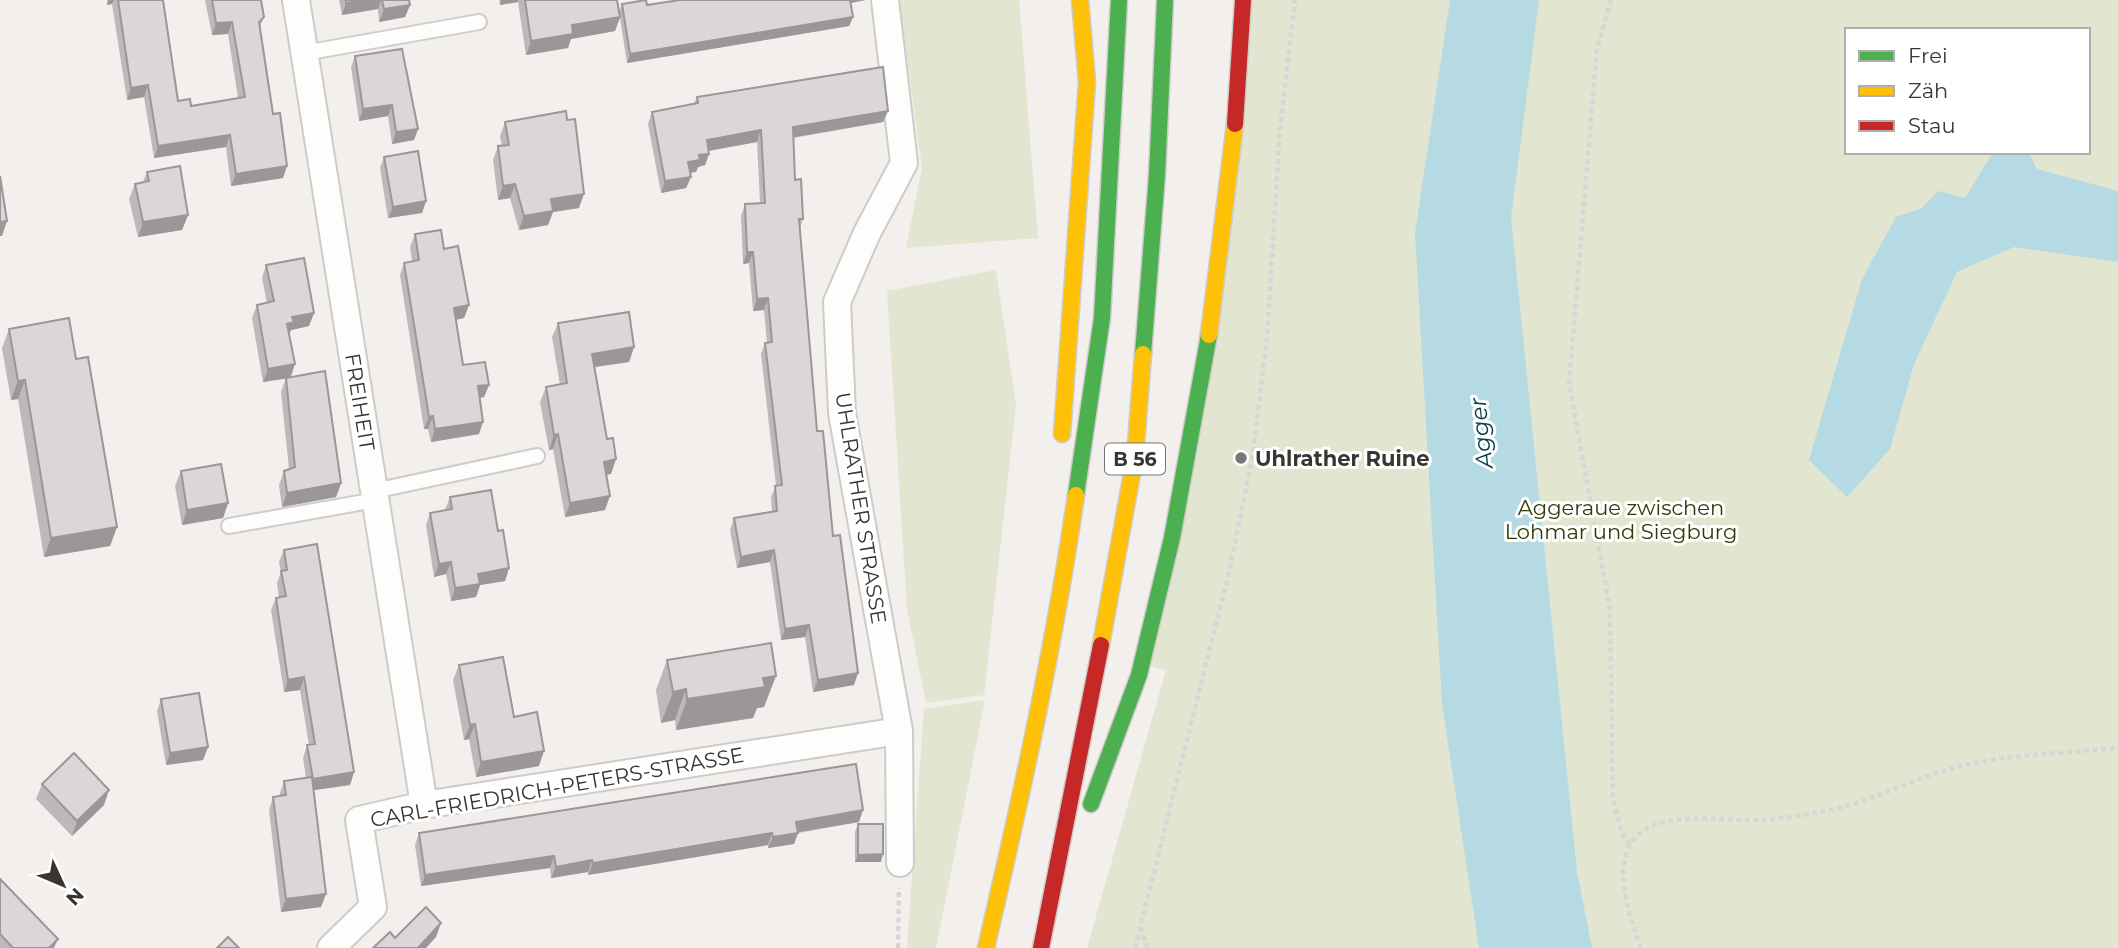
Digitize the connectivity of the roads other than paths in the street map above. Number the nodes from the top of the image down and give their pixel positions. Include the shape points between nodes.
1 (296, 0) edge
2 (885, 0) edge
3 (1080, 0) edge
4 (1119, 0) edge
5 (1165, 0) edge
6 (1243, 0) edge
7 (479, 22) dead end
8 (304, 53) junction
9 (1061, 451) dead end
10 (537, 456) dead end
11 (375, 496) junction
12 (1058, 506) dead end
13 (229, 526) dead end
14 (1060, 604) junction
15 (899, 731) junction
16 (424, 805) junction
17 (900, 863) road end
18 (1051, 911) junction
19 (331, 948) edge
20 (986, 948) edge
21 (1041, 948) edge

1 - 8 street, FREIHEIT
2 - 15 street, UHLRATHER STRASSE via 904,163 837,302 842,413
3 - 9 highway via 1087,82
4 - 14 highway, B 56 via 1102,318
5 - 18 highway, B 56 via 1135,457
6 - 18 highway via 1236,118 1203,370 1172,538 1139,675
7 - 8 lane
8 - 11 street, FREIHEIT
10 - 11 lane
11 - 13 lane
11 - 16 street, FREIHEIT
12 - 14 highway
14 - 20 highway, B 56
15 - 16 street, CARL-FRIEDRICH-PETERS-STRASSE
15 - 17 street, UHLRATHER STRASSE
16 - 19 street, CARL-FRIEDRICH-PETERS-STRASSE via 359,820 373,907
18 - 21 highway, B 56

